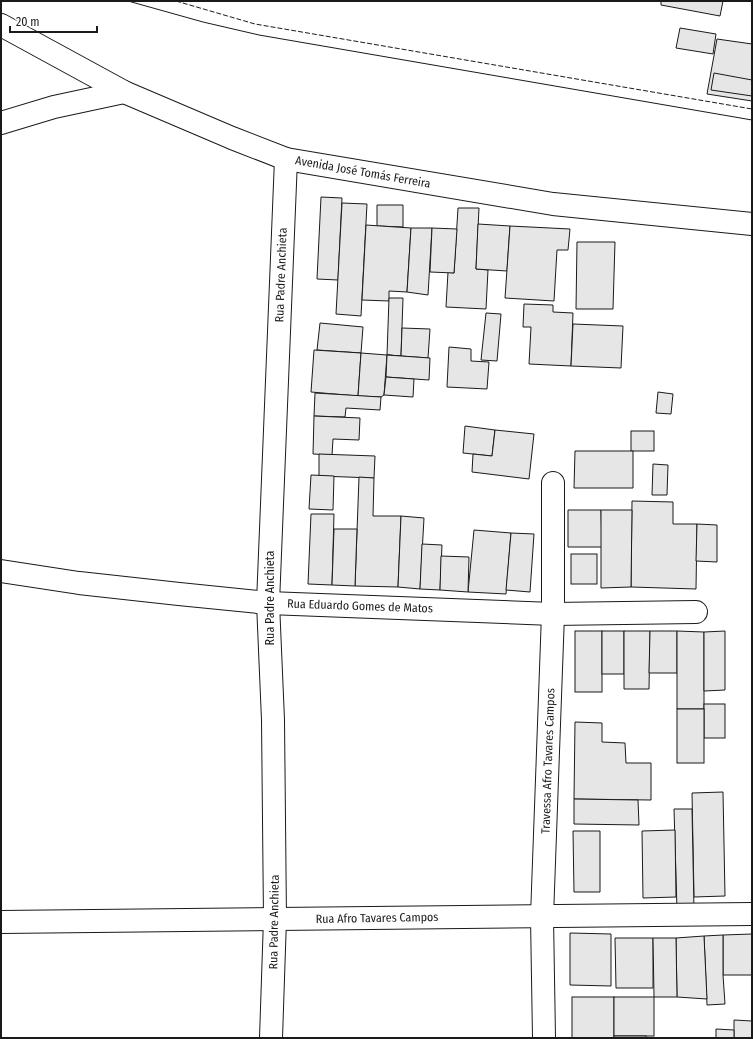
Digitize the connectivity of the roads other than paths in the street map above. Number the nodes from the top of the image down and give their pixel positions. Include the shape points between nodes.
1 (1, 26) edge
2 (124, 92) junction
3 (1, 122) edge
4 (286, 159) junction
5 (752, 224) edge
6 (553, 483) dead end
7 (1, 571) edge
8 (268, 603) junction
9 (696, 612) dead end
10 (553, 614) junction
11 (752, 914) edge
12 (542, 917) junction
13 (275, 920) junction
14 (1, 922) edge
15 (271, 1038) edge
16 (544, 1038) edge

1 - 2 street, Avenida José Tomás Ferreira
2 - 3 street via 54,107
2 - 4 street, Avenida José Tomás Ferreira
4 - 5 street, Avenida José Tomás Ferreira via 553,204
4 - 8 street, Rua Padre Anchieta
6 - 10 street, Travessa Afro Tavares Campos
7 - 8 street, Rua Eduardo Gomes de Matos via 78,583
8 - 10 street, Rua Eduardo Gomes de Matos
8 - 13 street, Rua Padre Anchieta
9 - 10 street, Rua Eduardo Gomes de Matos
10 - 12 street, Travessa Afro Tavares Campos
11 - 12 street, Rua Afro Tavares Campos
12 - 13 street, Rua Afro Tavares Campos
12 - 16 street, Travessa Afro Tavares Campos
13 - 14 street, Rua Afro Tavares Campos
13 - 15 street, Rua Padre Anchieta

